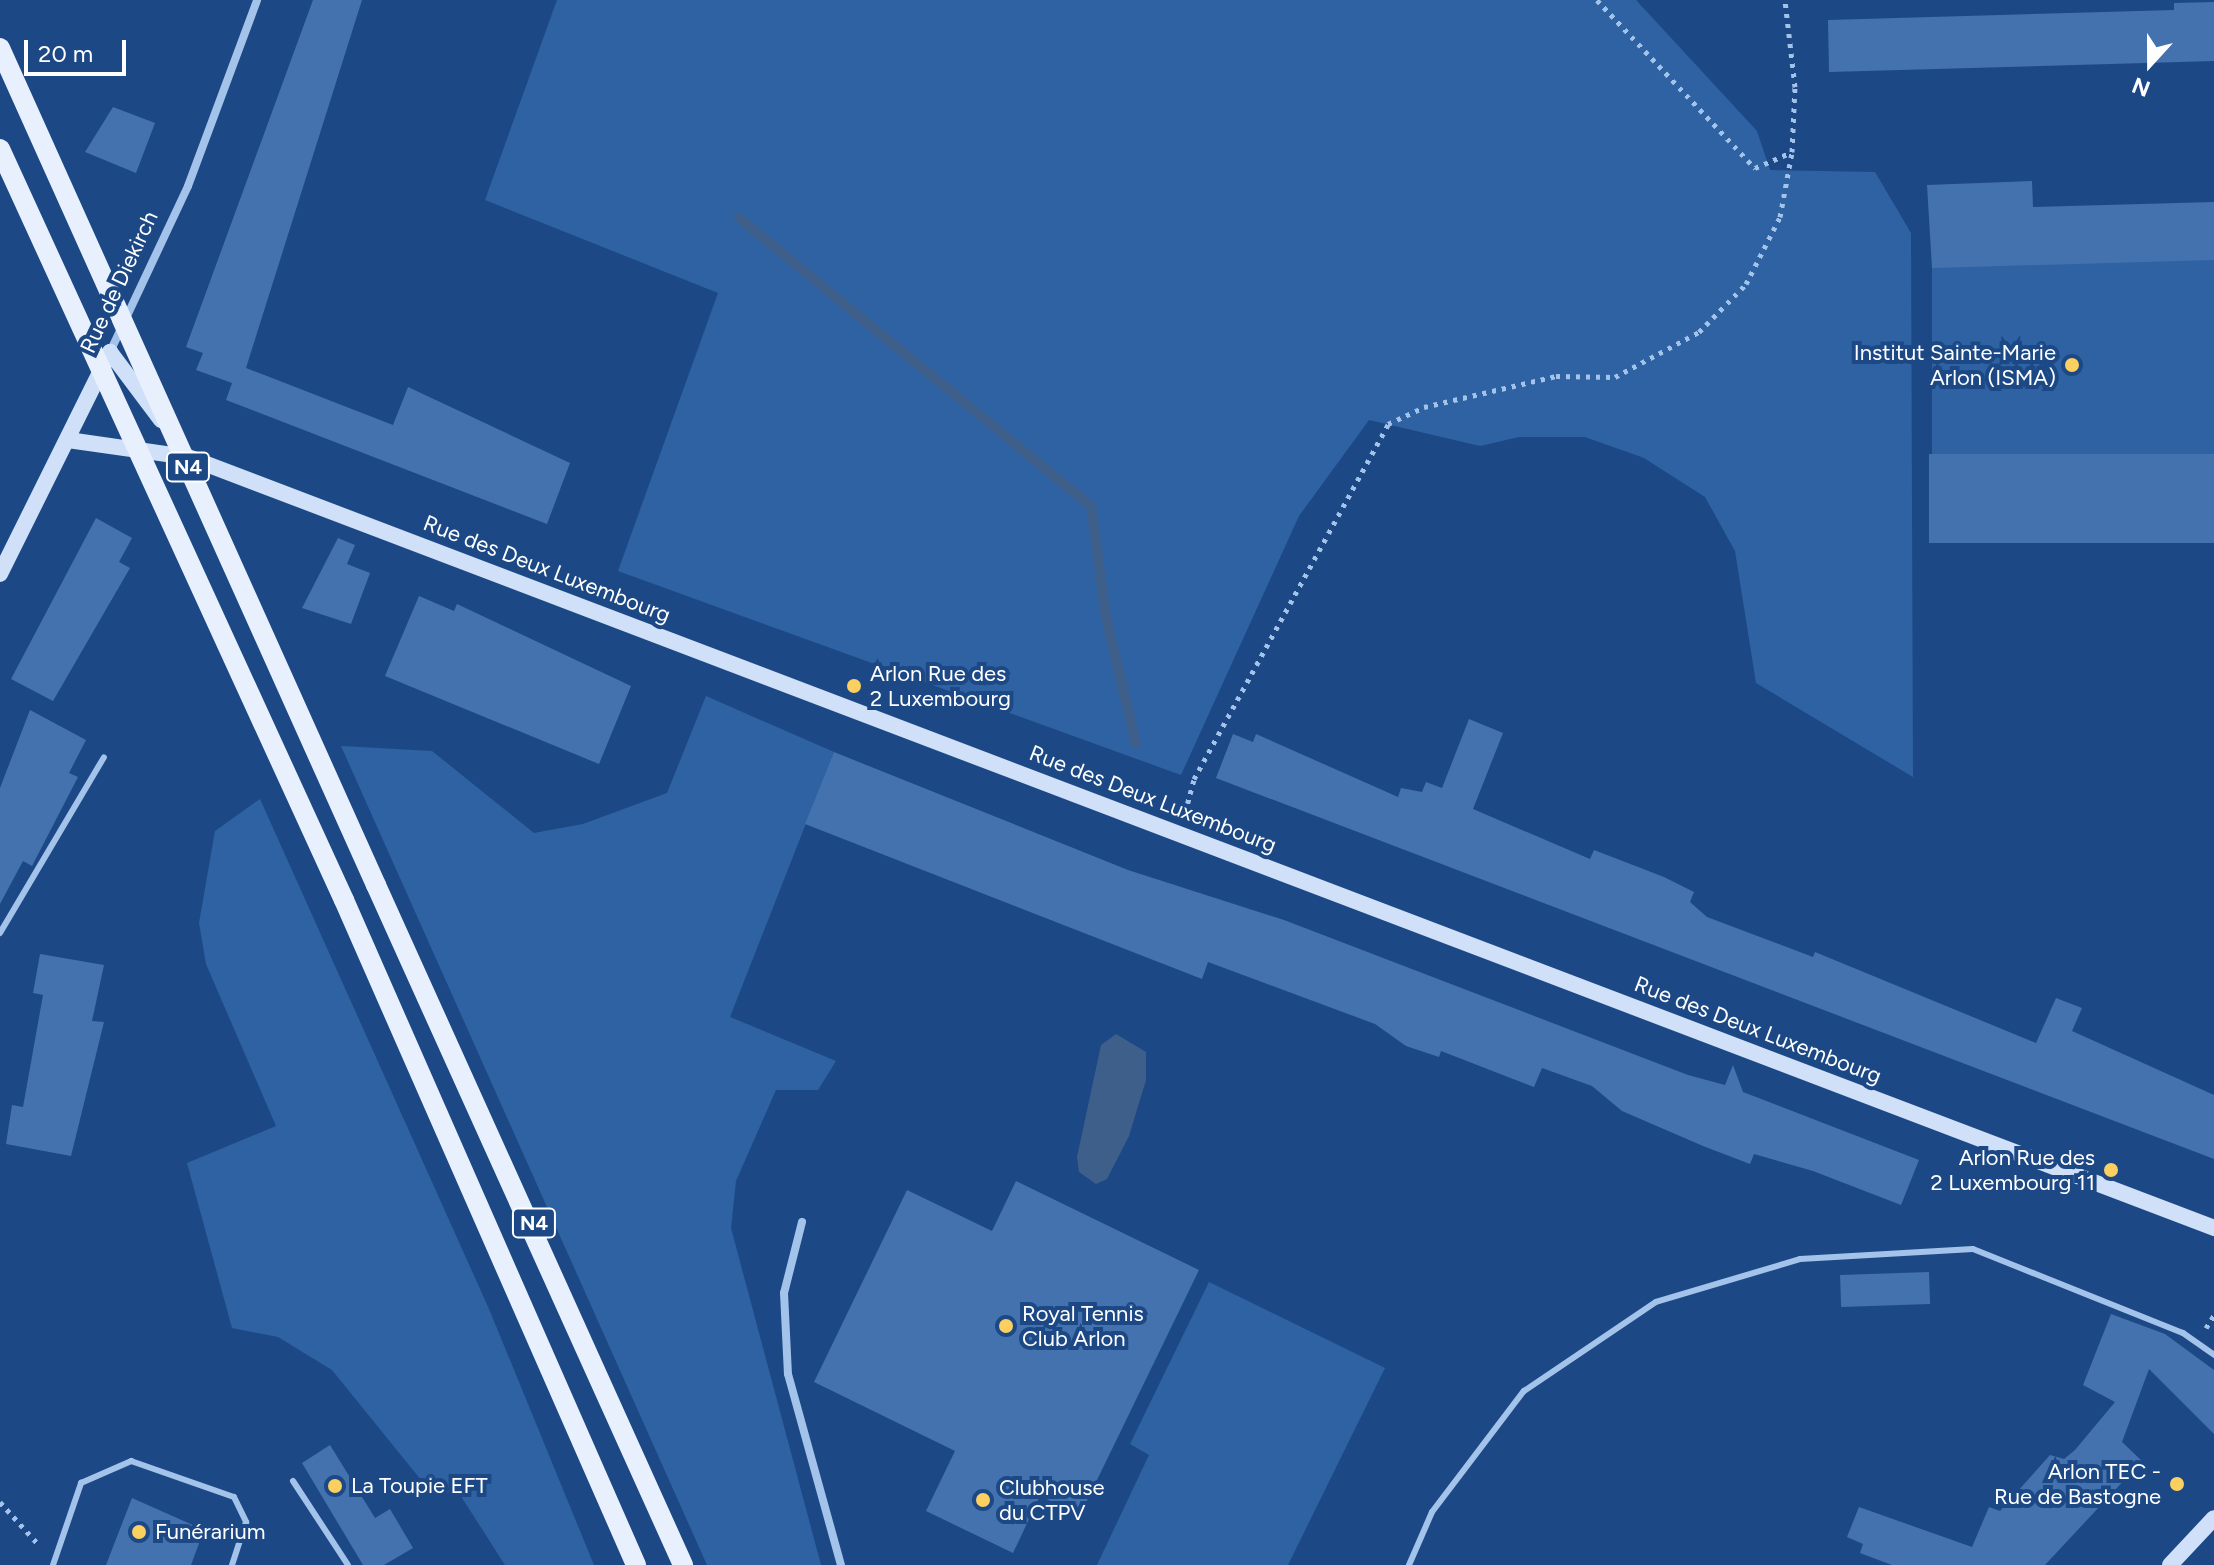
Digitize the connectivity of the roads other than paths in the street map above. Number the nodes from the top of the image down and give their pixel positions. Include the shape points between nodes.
1 (257, 0) edge
2 (0, 48) edge
3 (0, 149) edge
4 (110, 352) junction
5 (68, 440) junction
6 (188, 457) junction
7 (0, 574) edge
8 (104, 757) dead end
9 (0, 933) edge
10 (802, 1222) dead end
11 (2214, 1228) edge
12 (2214, 1355) edge
13 (293, 1481) dead end
14 (2214, 1518) edge
15 (53, 1565) edge
16 (232, 1565) edge
17 (348, 1565) edge
18 (636, 1565) edge
19 (683, 1565) edge
20 (841, 1565) edge
21 (1409, 1565) edge
22 (2170, 1565) edge

1 - 4 street, Rue de Diekirch via 188,186
2 - 19 main road, N4, bridge
3 - 18 main road, N4, bridge via 344,900
4 - 5 street, Rue de Diekirch
4 - 6 street
5 - 6 street, Rue des Deux Luxembourg
5 - 7 street, Rue de Diekirch
6 - 11 street, Rue des Deux Luxembourg
8 - 9 lane
10 - 20 street via 784,1293 788,1374
12 - 21 lane via 2183,1333 1973,1249 1800,1259 1656,1302 1524,1391 1432,1512
13 - 17 lane
14 - 22 street
15 - 16 lane via 81,1483 131,1461 234,1497 246,1522

